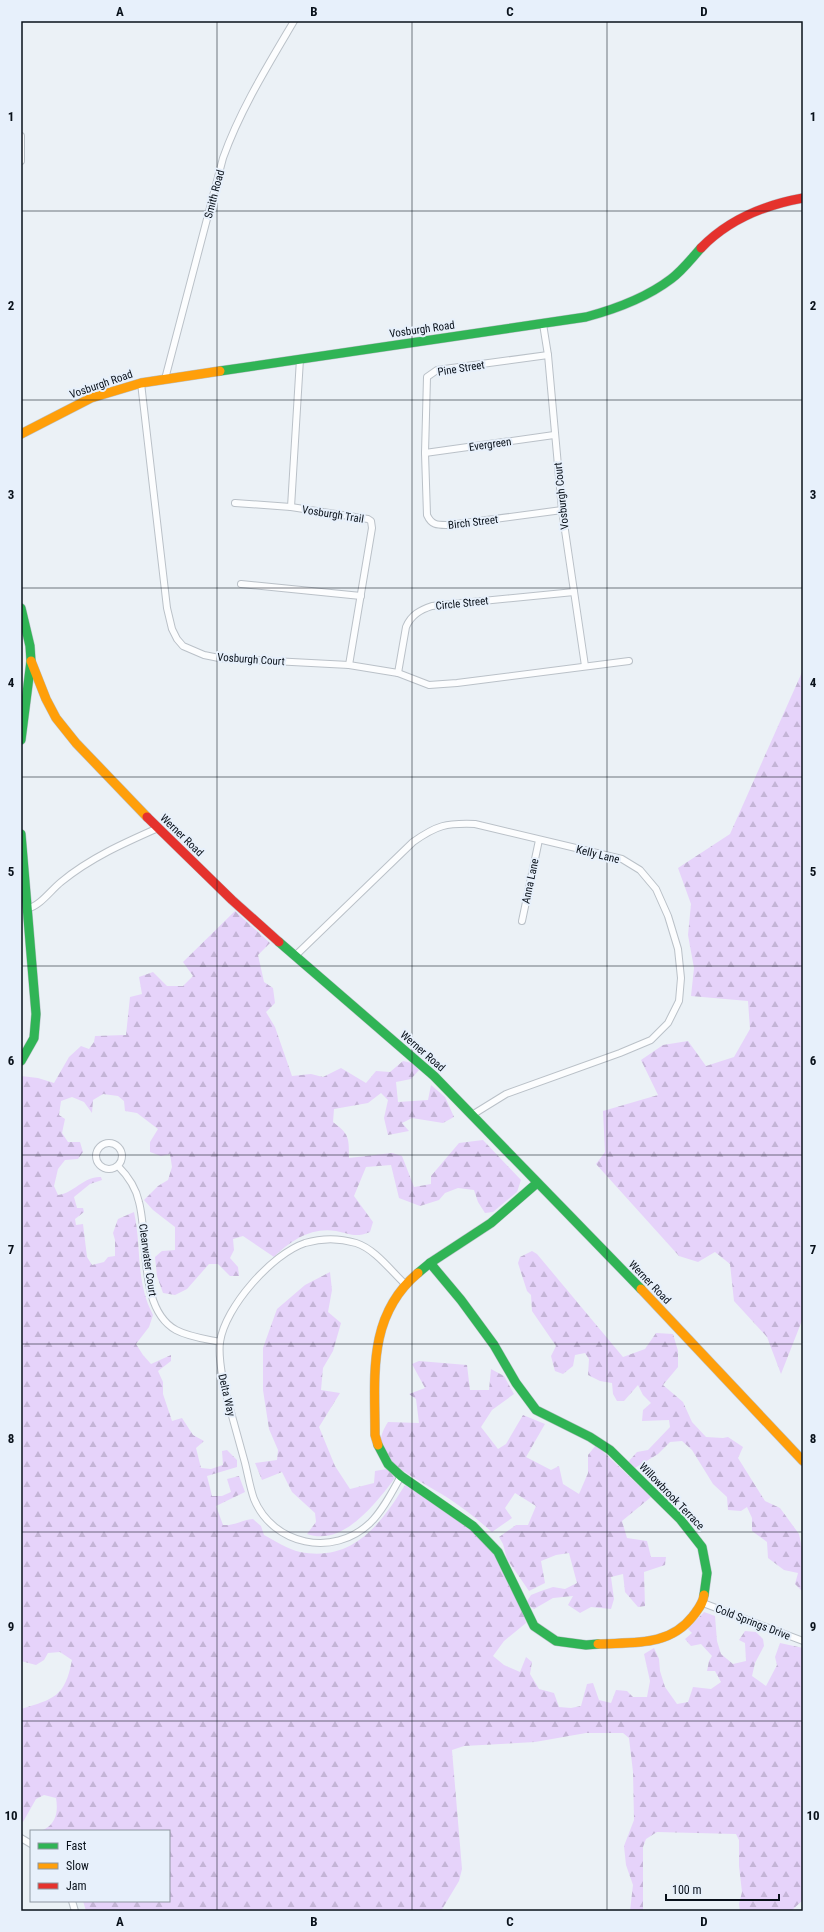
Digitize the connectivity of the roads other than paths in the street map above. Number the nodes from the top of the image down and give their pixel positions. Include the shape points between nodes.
1 (294, 21) edge
2 (21, 136) edge
3 (21, 161) edge
4 (803, 198) edge
5 (543, 324) junction
6 (548, 355) junction
7 (300, 359) junction
8 (165, 379) junction
9 (141, 383) junction
10 (21, 434) edge
11 (554, 435) junction
12 (425, 453) junction
13 (235, 503) dead end
14 (291, 507) junction
15 (562, 510) junction
16 (241, 584) dead end
17 (574, 592) junction
18 (361, 596) junction
19 (21, 612) edge
20 (31, 661) junction
21 (629, 661) dead end
22 (349, 665) junction
23 (585, 666) junction
24 (398, 673) junction
25 (21, 740) edge
26 (158, 828) junction
27 (21, 834) edge
28 (539, 840) junction
29 (27, 909) junction
30 (522, 921) dead end
31 (295, 956) junction
32 (21, 1061) edge
33 (472, 1115) junction
34 (118, 1166) junction
35 (537, 1183) junction
36 (430, 1263) junction
37 (405, 1284) junction
38 (220, 1342) junction
39 (803, 1461) edge
40 (401, 1476) junction
41 (703, 1603) junction
42 (803, 1641) edge
43 (21, 1838) edge
44 (30, 1843) edge

1 - 8 street, Smith Road via 231,135
2 - 3 street
4 - 5 street, Vosburgh Road via 762,206 743,215 716,234 672,278 645,295 603,313
5 - 6 street, Vosburgh Court
5 - 7 street, Vosburgh Road
6 - 11 street, Vosburgh Court
6 - 12 street, Pine Street via 431,372 425,387
7 - 8 street, Vosburgh Road
7 - 14 street, Vosburgh Trail
8 - 9 street, Vosburgh Road
9 - 10 street, Vosburgh Road via 91,398
9 - 22 street, Vosburgh Court via 167,608 177,639 183,646 219,658
11 - 12 street, Evergreen
11 - 15 street, Vosburgh Court
12 - 15 street, Birch Street via 427,515 430,522 436,525 456,525
13 - 14 street, Vosburgh Trail
14 - 18 street, Vosburgh Trail via 372,521
15 - 17 street, Vosburgh Court
16 - 18 street
17 - 23 street, Vosburgh Court
17 - 24 street, Circle Street via 422,609 409,620 406,627
18 - 22 street, Vosburgh Trail
19 - 20 street via 30,646
20 - 25 street
20 - 26 street, Werner Road via 56,718 76,743
21 - 23 street, Vosburgh Court
22 - 24 street, Vosburgh Court
23 - 24 street, Vosburgh Court via 444,685 429,685
26 - 29 street via 102,854
26 - 31 street, Werner Road via 232,900
27 - 29 street
28 - 30 street, Anna Lane
28 - 31 street, Kelly Lane via 475,824 451,823 430,830 413,842
28 - 33 street, Kelly Lane via 622,859 640,870 656,888 678,950 681,978 679,1001 668,1023 651,1040 506,1094
29 - 32 street via 36,1014 34,1038
31 - 33 street, Werner Road via 434,1076
33 - 35 street, Werner Road
34 - 34 street via 122,1159 120,1148 110,1143 100,1147 96,1154 100,1165 107,1169
34 - 38 street, Clearwater Court via 130,1181 140,1202 150,1289 162,1319 176,1330
35 - 36 street, Willowbrook Terrace via 491,1223
35 - 39 street, Werner Road
36 - 37 street, Willowbrook Terrace
36 - 41 street, Willowbrook Terrace via 489,1338 536,1410 610,1450 657,1495 697,1540 702,1547 707,1573
37 - 38 street, Delta Way via 368,1249 358,1244 340,1239 322,1239 304,1244 286,1253 261,1275 240,1299 227,1321
37 - 40 street, Willowbrook Terrace via 384,1318 379,1334 375,1355 374,1394 379,1450 388,1464
38 - 40 street, Delta Way via 224,1388 254,1498 270,1523 297,1539 314,1544 335,1542 354,1535 370,1524
40 - 41 street, Willowbrook Terrace via 473,1526 498,1552 534,1626 556,1642 586,1645 655,1641 673,1635 687,1624
41 - 42 street, Cold Springs Drive
43 - 44 street

